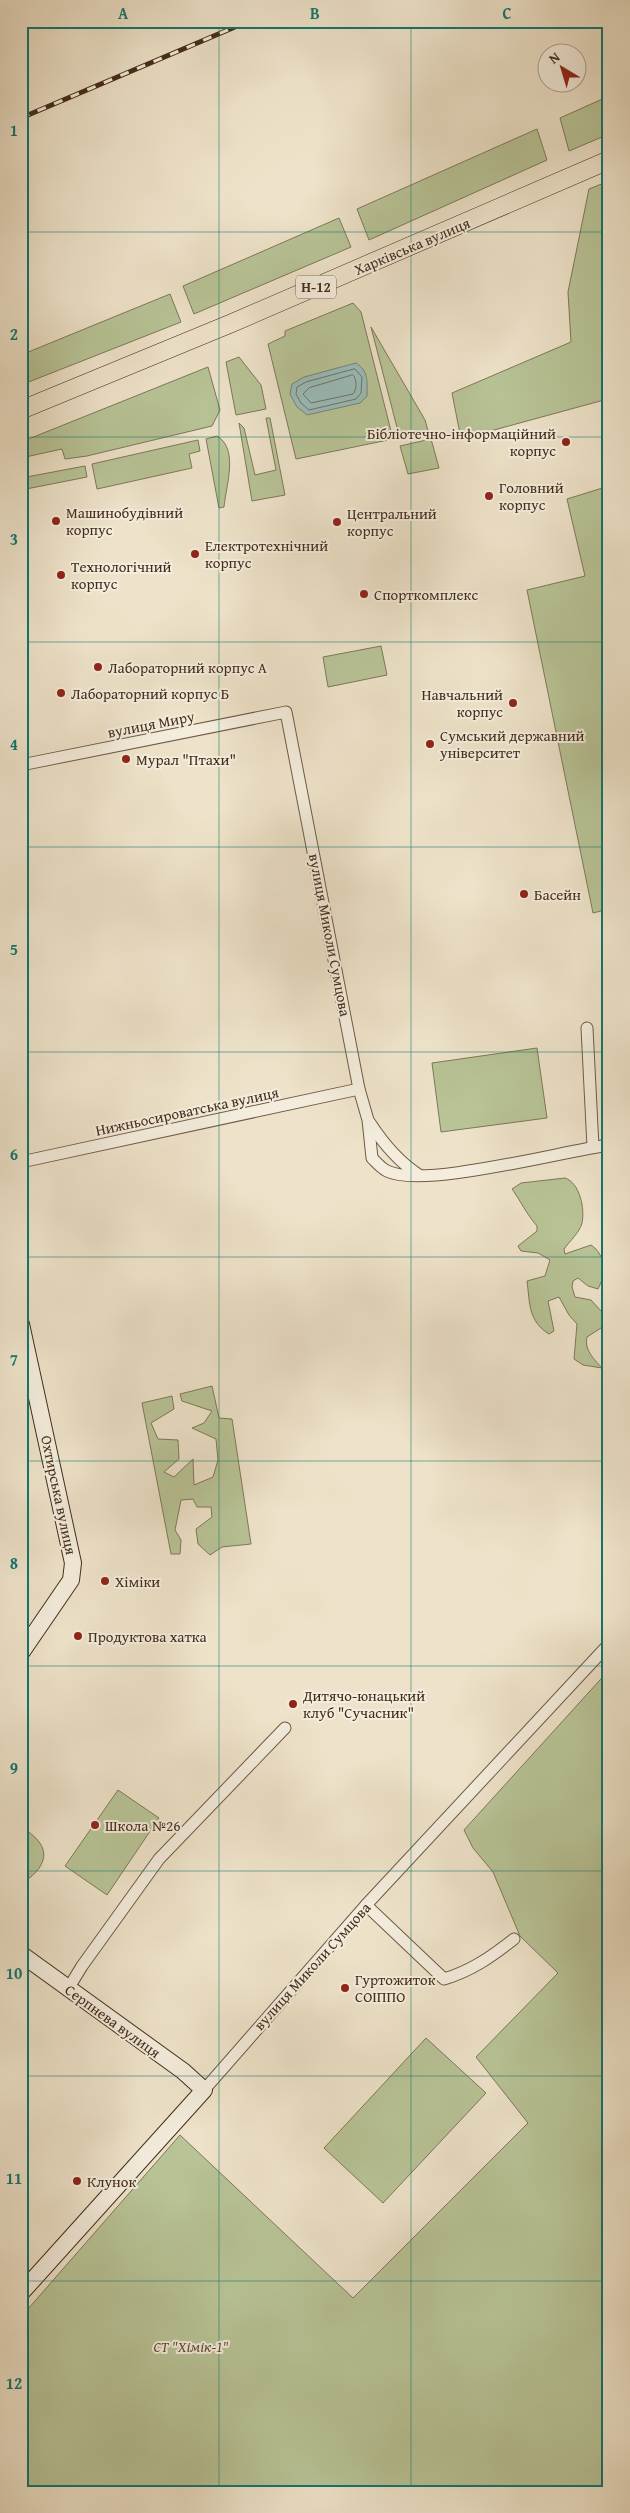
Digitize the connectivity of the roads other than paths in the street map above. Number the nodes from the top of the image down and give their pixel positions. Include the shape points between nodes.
1 (609, 160) edge
2 (21, 410) edge
3 (286, 712) joint
4 (21, 765) edge
5 (587, 1028) dead end
6 (359, 1089) junction
7 (368, 1120) junction
8 (609, 1145) edge
9 (593, 1147) junction
10 (21, 1162) edge
11 (420, 1175) junction
12 (21, 1324) edge
13 (609, 1644) edge
14 (21, 1653) edge
15 (285, 1728) dead end
16 (366, 1905) junction
17 (514, 1940) dead end
18 (21, 1954) edge
19 (68, 1990) junction
20 (204, 2090) junction
21 (21, 2293) edge

1 - 2 main road, Харківська вулиця / Н-12
3 - 4 street, вулиця Миру
3 - 6 street, вулиця Миколи Сумцова
5 - 9 street
6 - 7 street, вулиця Миколи Сумцова
6 - 10 street, Нижньосироватська вулиця
7 - 11 street via 405,1166
7 - 11 street, вулиця Миколи Сумцова via 372,1158 386,1171
8 - 9 street
9 - 11 street via 458,1172
12 - 14 street, Охтирська вулиця via 73,1563 71,1580
13 - 16 street, вулиця Миколи Сумцова
15 - 19 street via 159,1859
16 - 17 street via 444,1979 486,1961
16 - 20 street, вулиця Миколи Сумцова
18 - 19 street, Серпнева вулиця
19 - 20 street, Серпнева вулиця via 183,2071
20 - 21 street, вулиця Миколи Сумцова

